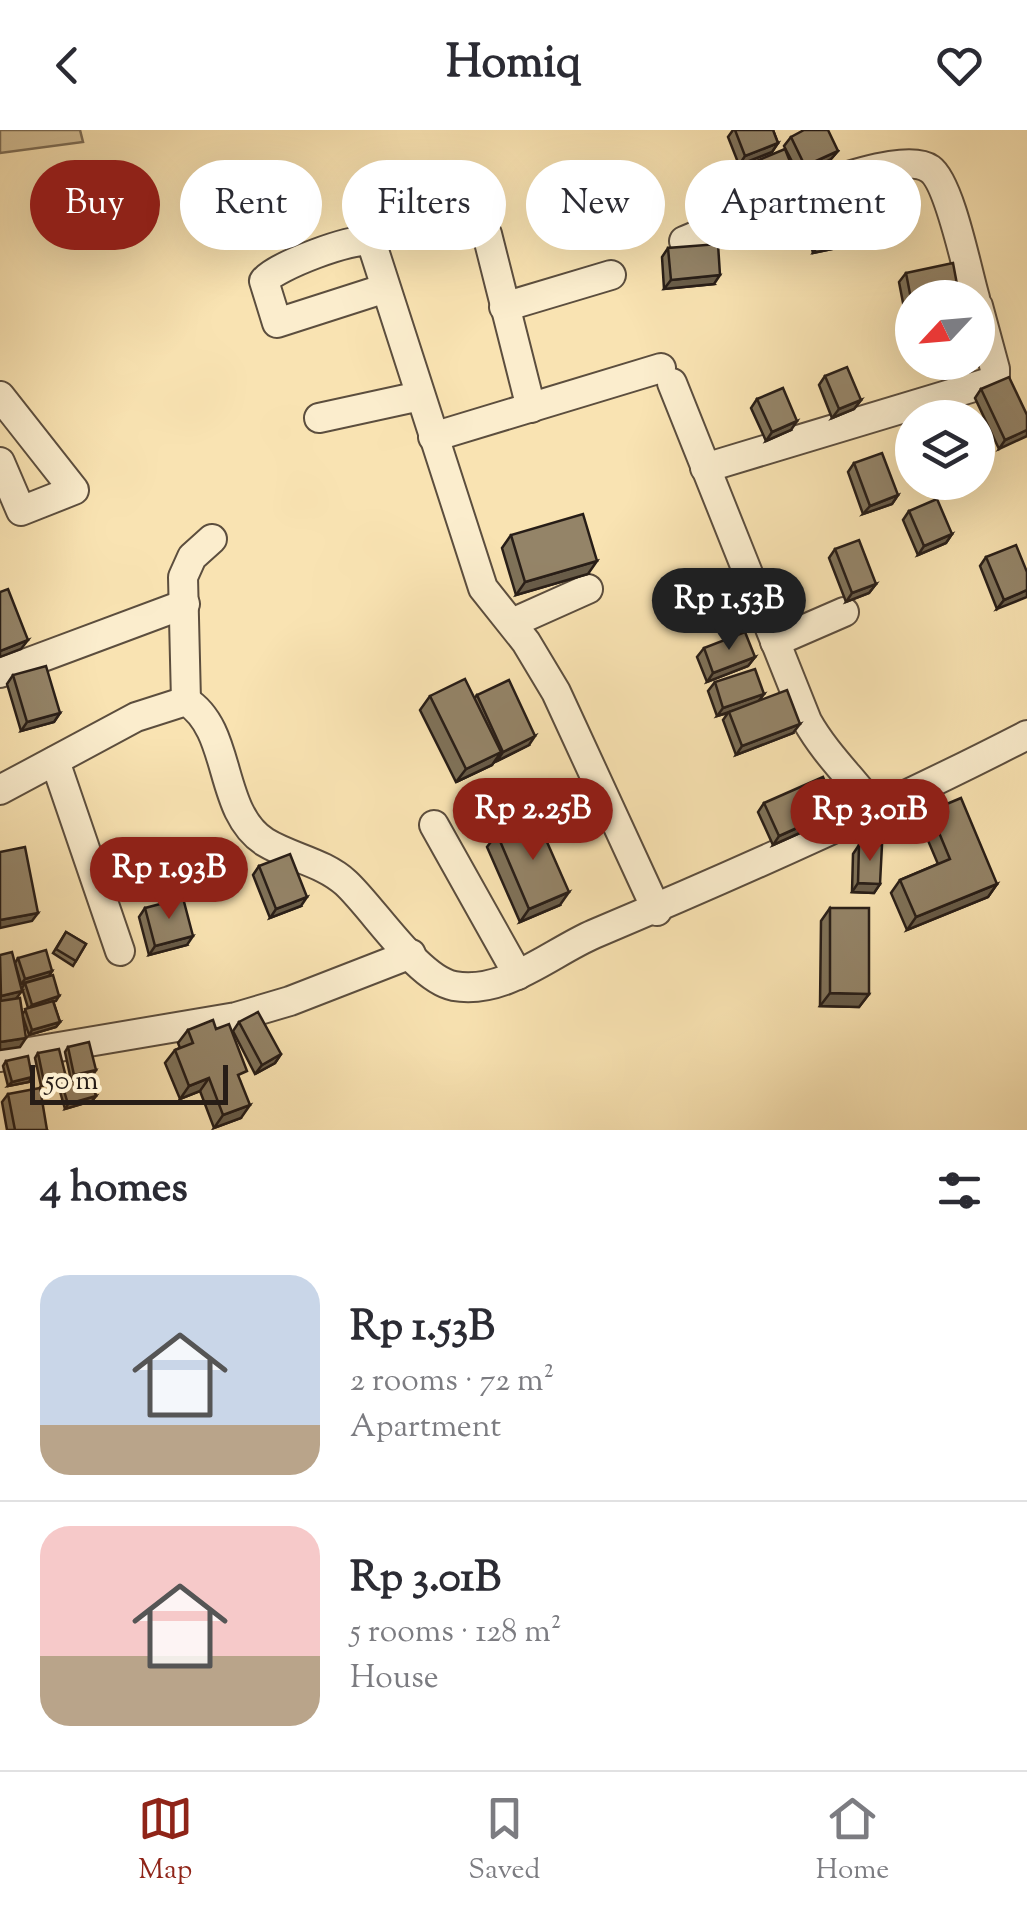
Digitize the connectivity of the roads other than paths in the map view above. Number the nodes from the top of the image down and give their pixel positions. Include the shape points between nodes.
1 (684, 241) dead end
2 (491, 250) edge
3 (612, 276) dead end
4 (970, 280) edge
5 (386, 288) dead end
6 (504, 308) junction
7 (992, 380) edge
8 (0, 396) edge
9 (420, 396) junction
10 (531, 408) junction
11 (320, 418) dead end
12 (433, 437) junction
13 (0, 462) edge
14 (705, 468) junction
15 (212, 540) dead end
16 (588, 589) dead end
17 (185, 604) junction
18 (844, 612) dead end
19 (512, 623) junction
20 (774, 642) junction
21 (0, 674) edge
22 (186, 701) junction
23 (1027, 735) edge
24 (55, 762) junction
25 (0, 790) edge
26 (877, 812) junction
27 (434, 826) dead end
28 (657, 910) junction
29 (120, 951) dead end
30 (411, 954) junction
31 (518, 976) junction
32 (0, 1058) edge

1 - 4 street via 838,178 920,164 933,170 943,188
2 - 6 street
3 - 6 street
5 - 9 street
6 - 10 street
7 - 14 street
8 - 13 street via 74,490 21,510
9 - 11 street
9 - 12 street
10 - 12 street
10 - 14 street via 666,376
12 - 19 street via 483,588
14 - 20 street
15 - 17 street via 185,566
16 - 19 street
17 - 21 street
17 - 22 street
18 - 20 street
19 - 28 street via 556,692
20 - 26 street via 826,755
22 - 24 street via 156,708
22 - 30 street via 207,719 250,829 337,875
23 - 26 street
24 - 25 street
24 - 29 street
26 - 28 street
27 - 31 street
28 - 31 street via 590,936
30 - 31 street via 436,980 452,986
30 - 32 street via 236,1017

